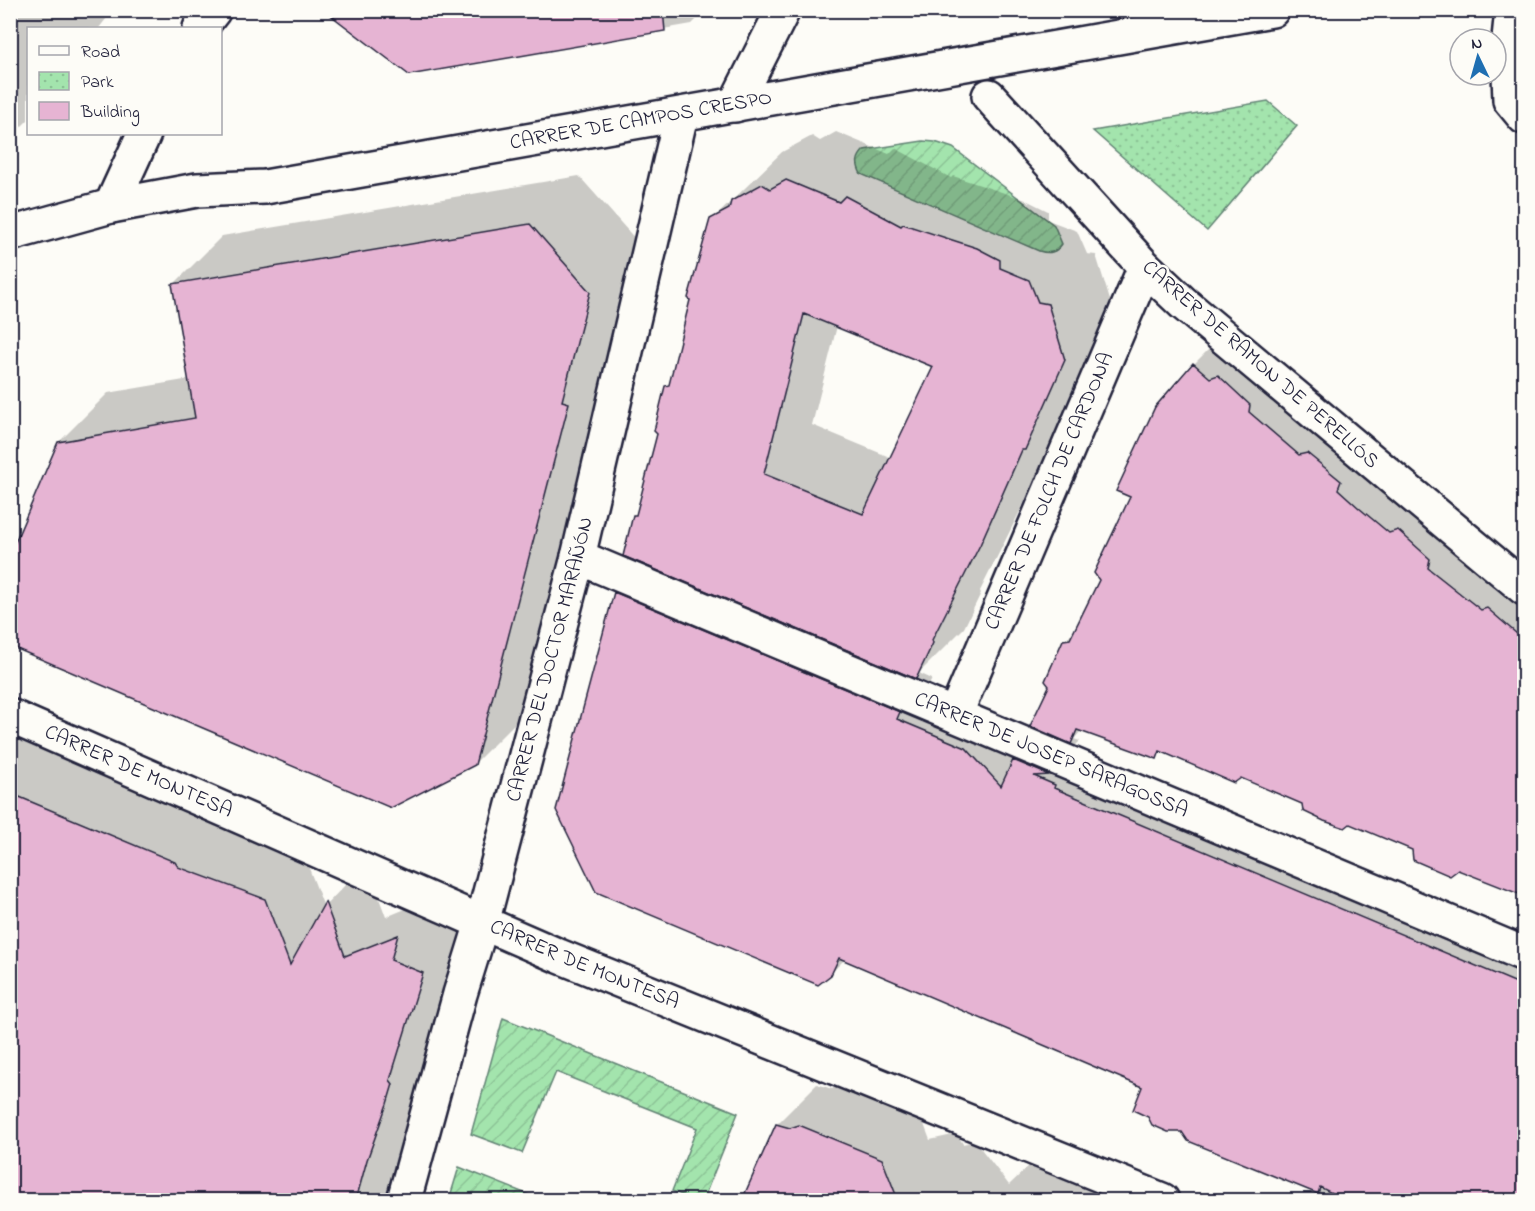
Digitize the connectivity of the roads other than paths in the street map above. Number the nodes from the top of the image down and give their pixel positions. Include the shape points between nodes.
1 (214, 10) edge
2 (783, 10) edge
3 (1272, 10) edge
4 (1512, 10) edge
5 (201, 27) edge
6 (989, 96) dead end
7 (735, 105) junction
8 (681, 115) junction
9 (1524, 117) edge
10 (144, 135) edge
11 (111, 206) junction
12 (10, 234) edge
13 (1145, 267) junction
14 (578, 557) junction
15 (1524, 588) edge
16 (955, 715) junction
17 (10, 716) edge
18 (482, 923) junction
19 (1524, 954) edge
20 (404, 1200) edge
21 (1162, 1200) edge

1 - 5 street
2 - 7 street
3 - 7 street, CARRER DE CAMPOS CRESPO
4 - 9 street via 1508,48 1510,100
6 - 13 street, CARRER DE RAMON DE PERELLÓS
7 - 8 street, CARRER DE CAMPOS CRESPO
8 - 11 street, CARRER DE CAMPOS CRESPO via 265,187 197,190
8 - 14 street, CARRER DEL DOCTOR MARAÑÓN
10 - 11 street
11 - 12 street, CARRER DE CAMPOS CRESPO
13 - 15 street, CARRER DE RAMON DE PERELLÓS
13 - 16 street, CARRER DE FOLCH DE CARDONA
14 - 16 street, CARRER DE JOSEP SARAGOSSA
14 - 18 street, CARRER DEL DOCTOR MARAÑÓN
16 - 19 street, CARRER DE JOSEP SARAGOSSA
17 - 18 street, CARRER DE MONTESA
18 - 20 street, CARRER DEL DOCTOR MARAÑÓN
18 - 21 street, CARRER DE MONTESA

